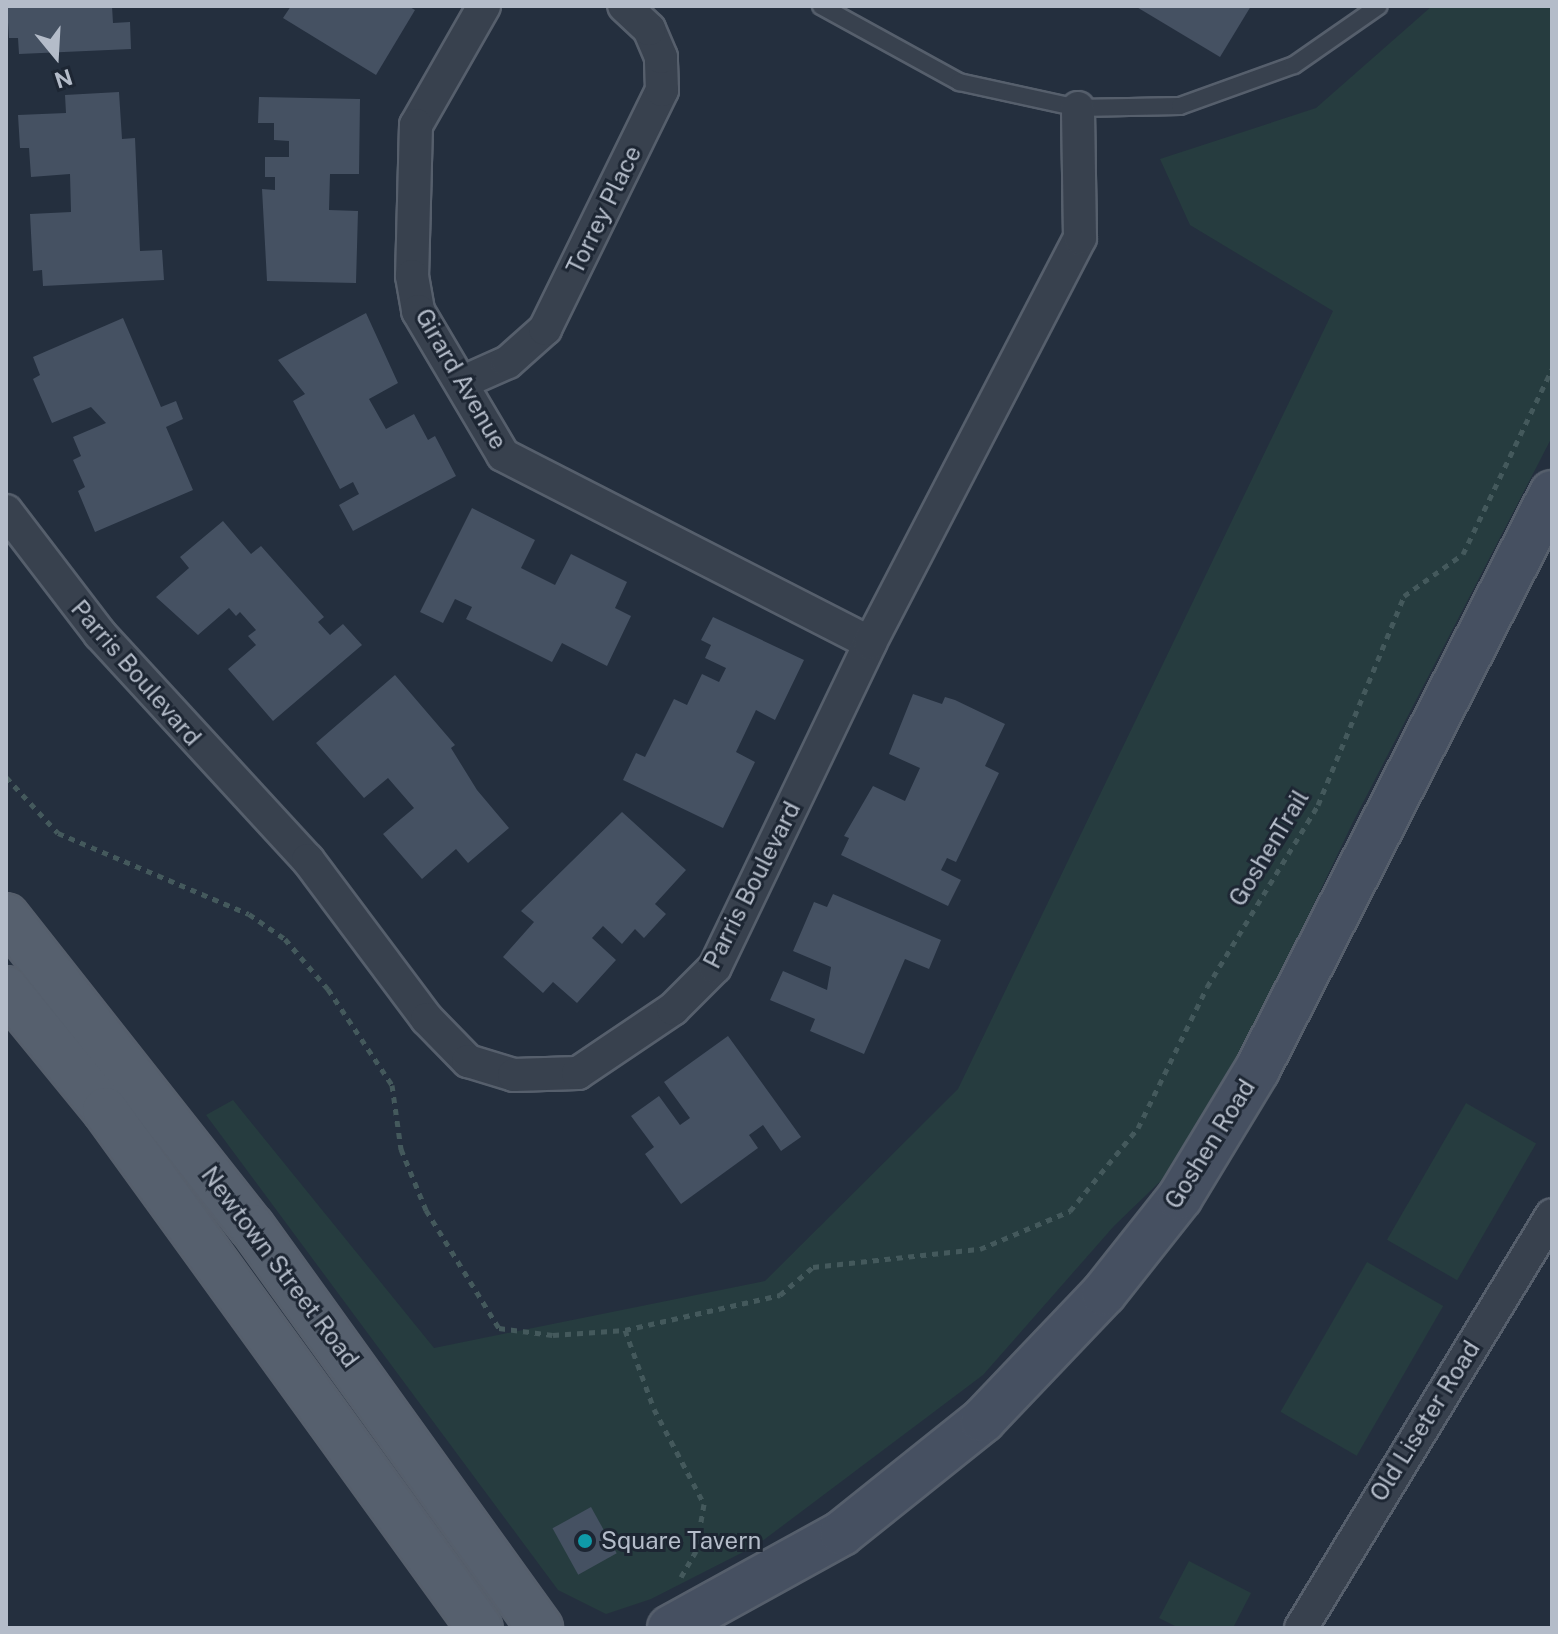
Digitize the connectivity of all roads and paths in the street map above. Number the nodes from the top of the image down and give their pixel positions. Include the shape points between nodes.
1 (484, 6) edge
2 (624, 6) edge
3 (821, 6) edge
4 (1379, 6) edge
5 (1078, 108) junction
6 (1552, 369) edge
7 (463, 382) junction
8 (1552, 493) edge
9 (6, 511) edge
10 (870, 643) junction
11 (6, 777) edge
12 (6, 916) edge
13 (6, 989) edge
14 (1552, 1215) edge
15 (625, 1330) junction
16 (671, 1584) dead end
17 (480, 1628) edge
18 (540, 1628) edge
19 (670, 1628) edge
20 (1301, 1628) edge

1 - 7 street, Girard Avenue via 416,125 411,240 418,311
2 - 7 street, Torrey Place via 649,29 661,57 662,90 545,329 508,362
3 - 5 lane via 959,82
4 - 5 lane via 1294,65 1180,106
5 - 10 street, Parris Boulevard via 1080,238
6 - 15 path, GoshenTrail via 1463,554 1404,596 1318,805 1207,987 1138,1128 1070,1211 980,1249 813,1267 780,1295
7 - 10 street, Girard Avenue via 503,455
8 - 19 main road, Goshen Road via 1257,1070 1180,1197 1104,1293 983,1420 842,1533
9 - 10 street, Parris Boulevard via 100,634 308,860 427,1019 468,1061 514,1075 578,1073 673,1009 715,967
11 - 15 path, GoshenTrail via 58,833 236,908 285,939 328,989 392,1085 401,1149 426,1210 499,1328 553,1335
12 - 18 main road, Newtown Street Road via 252,1227
13 - 17 main road, Newtown Street Road via 105,1110
14 - 20 street, Old Liseter Road
15 - 16 path via 654,1409 704,1504 696,1551

